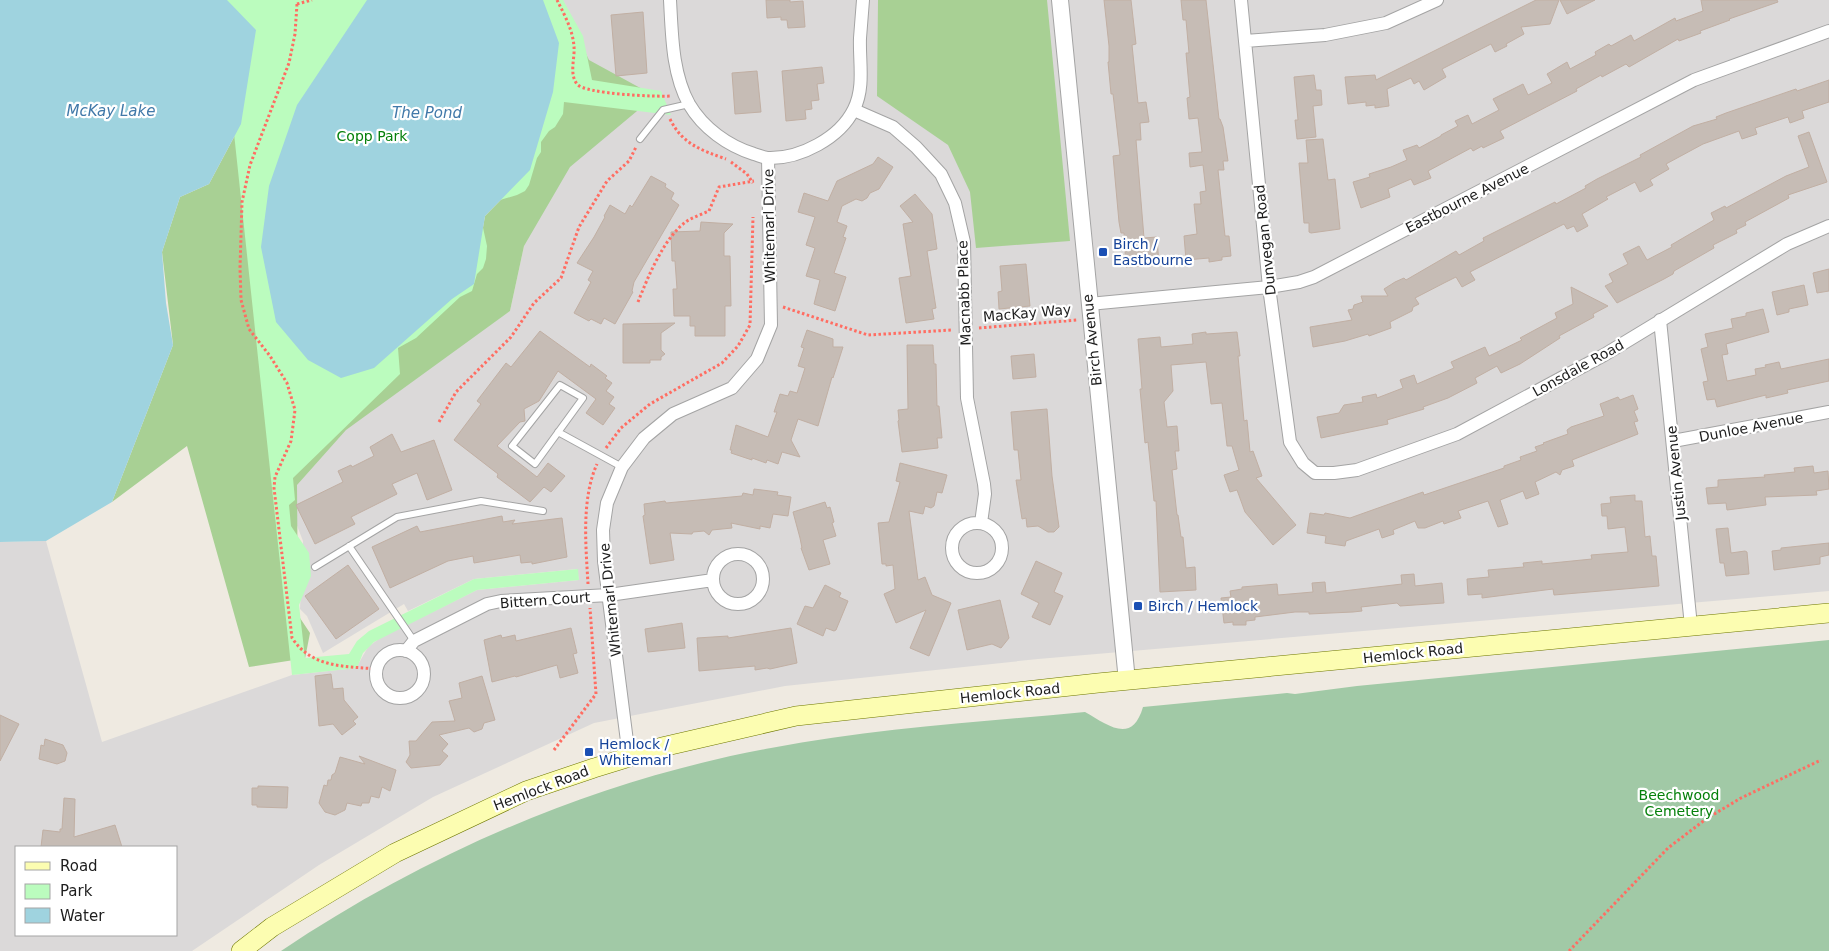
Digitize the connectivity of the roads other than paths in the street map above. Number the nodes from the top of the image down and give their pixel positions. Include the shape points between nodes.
1 (670, 0) edge
2 (863, 0) edge
3 (1060, 0) edge
4 (1241, 0) edge
5 (1438, 0) edge
6 (1829, 31) edge
7 (1245, 41) junction
8 (687, 100) junction
9 (854, 110) junction
10 (640, 139) road end
11 (768, 158) junction
12 (1829, 226) edge
13 (1269, 287) junction
14 (1089, 311) junction
15 (1660, 320) junction
16 (1829, 412) edge
17 (558, 432) junction
18 (1673, 441) junction
19 (622, 467) junction
20 (1313, 471) joint
21 (543, 511) dead end
22 (981, 523) junction
23 (349, 546) junction
24 (315, 568) dead end
25 (713, 580) dead end
26 (608, 595) junction
27 (1829, 613) edge
28 (1691, 626) junction
29 (410, 646) junction
30 (1127, 680) junction
31 (629, 757) junction
32 (240, 951) edge

1 - 8 street via 675,60
2 - 9 street via 861,83
3 - 14 street, Birch Avenue
4 - 7 street, Dunvegan Road
5 - 7 street via 1386,23 1325,35
6 - 13 street, Eastbourne Avenue via 1694,80 1314,277
7 - 13 street, Dunvegan Road
8 - 10 lane via 663,110
8 - 11 street via 701,120 730,144
9 - 11 street via 822,144 805,151
9 - 22 street, Macnabb Place via 892,127 916,147 941,174 955,203 964,242 967,398 985,494
11 - 19 street, Whitemarl Drive via 771,325 757,359 732,388 673,414 644,438
12 - 15 street, Lonsdale Road via 1787,244
13 - 14 street, Eastbourne Avenue
13 - 20 street, Dunvegan Road via 1290,442 1303,463
14 - 30 street, Birch Avenue
15 - 18 street, Justin Avenue
15 - 20 street, Lonsdale Road via 1604,356 1457,434 1357,470
16 - 18 street, Dunloe Avenue
17 - 17 lane via 583,398 560,385 512,446 535,464
17 - 19 lane
18 - 28 street, Justin Avenue
19 - 26 street, Whitemarl Drive via 607,503 603,530
21 - 23 lane via 481,501 397,516
22 - 22 street via 964,526 953,539 951,547 956,564 979,574 994,567 1002,553 1000,538
23 - 24 lane
23 - 29 lane
25 - 26 street, Bittern Court
26 - 29 street, Bittern Court via 487,604
26 - 31 street, Whitemarl Drive
27 - 28 main road, Hemlock Road
28 - 30 main road, Hemlock Road
29 - 29 street, Bittern Court via 424,675 418,690 412,695 397,698 378,685 376,670 384,656
30 - 31 main road, Hemlock Road via 796,716
31 - 32 main road, Hemlock Road via 526,791 394,853 272,927

